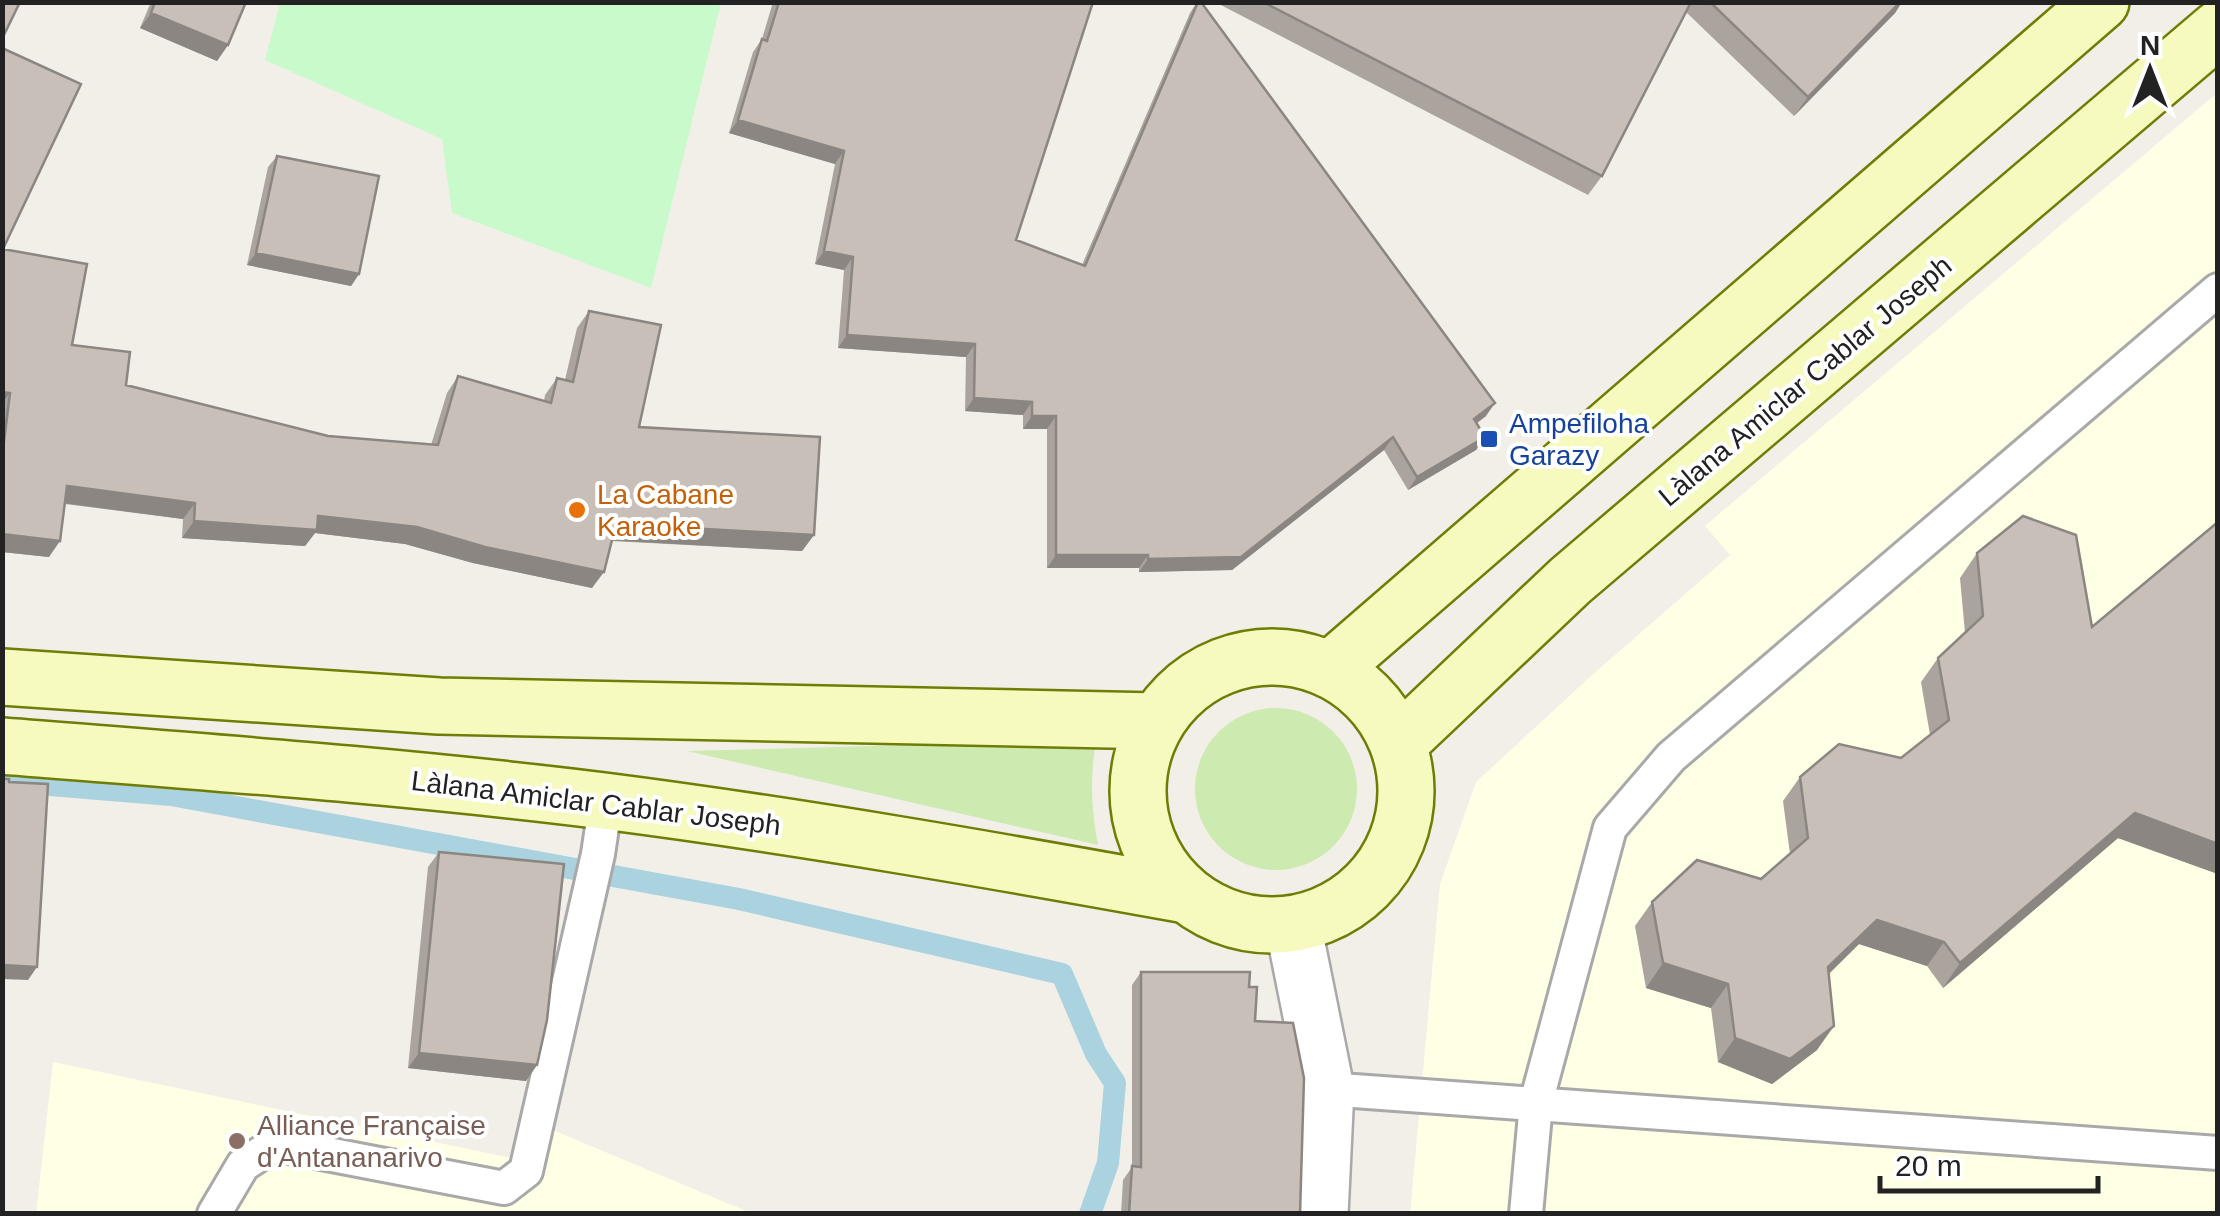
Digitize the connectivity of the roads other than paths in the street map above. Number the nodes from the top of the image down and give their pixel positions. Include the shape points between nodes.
1 (2101, 2) edge
2 (2218, 29) edge
3 (2218, 290) edge
4 (1331, 669) junction
5 (2, 677) edge
6 (1157, 721) junction
7 (1400, 742) junction
8 (2, 746) edge
9 (606, 801) junction
10 (1186, 895) junction
11 (1293, 925) junction
12 (1326, 1088) junction
13 (1536, 1103) junction
14 (2218, 1153) edge
15 (214, 1214) edge
16 (1320, 1214) edge
17 (1526, 1214) edge

1 - 4 main road
2 - 7 main road, Làlana Amiclar Cablar Joseph via 1570,581
3 - 13 lane via 1671,757 1610,828
4 - 6 main road via 1283,657 1234,662 1190,685
4 - 7 main road via 1372,699
5 - 6 main road via 438,706
6 - 10 main road via 1141,757 1136,794 1159,866
7 - 11 main road via 1409,802 1390,859 1349,904
8 - 9 main road, Làlana Amiclar Cablar Joseph
9 - 10 main road, Làlana Amiclar Cablar Joseph
9 - 15 lane via 526,1172 504,1188 275,1144 243,1166
10 - 11 main road via 1218,916
11 - 12 street
12 - 13 lane
12 - 16 street
13 - 14 lane
13 - 17 lane

